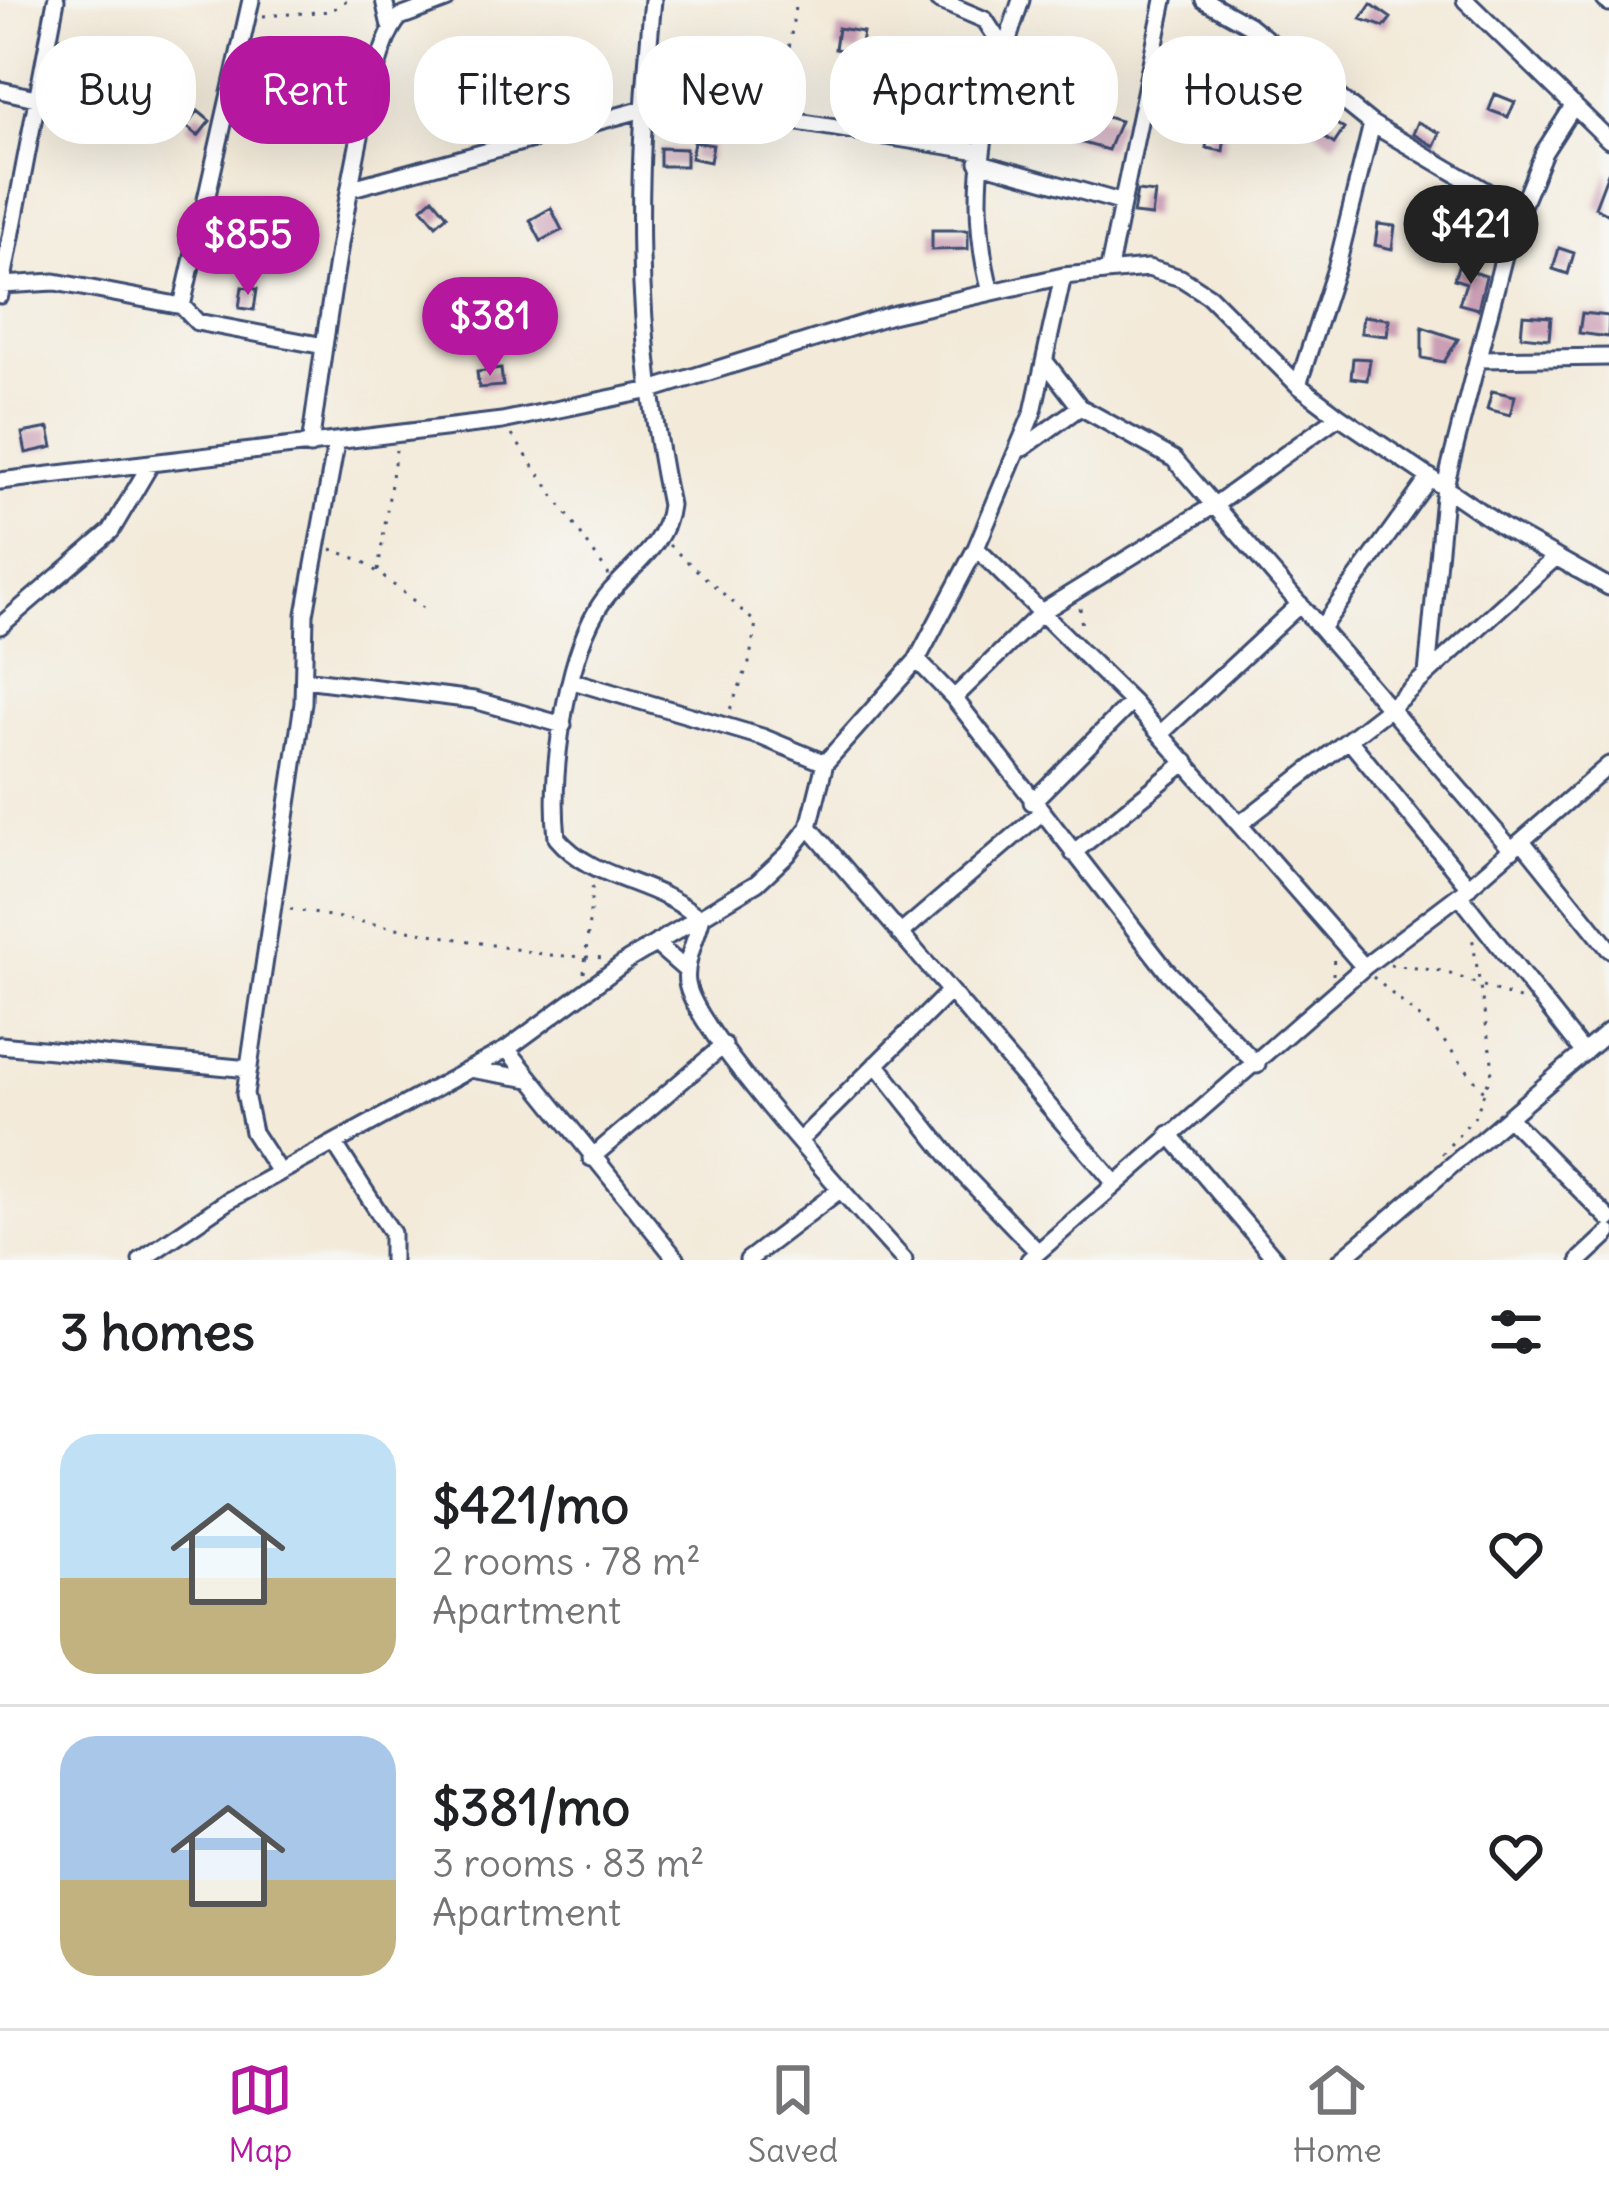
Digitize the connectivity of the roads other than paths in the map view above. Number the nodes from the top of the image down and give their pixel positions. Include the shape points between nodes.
1 (56, 0) edge
2 (384, 0) edge
3 (394, 0) edge
4 (653, 0) edge
5 (938, 0) edge
6 (1021, 0) edge
7 (1164, 0) edge
8 (1204, 0) edge
9 (440, 1) edge
10 (1474, 3) edge
11 (250, 8) edge
12 (390, 26) junction
13 (50, 36) edge
14 (650, 36) edge
15 (995, 36) edge
16 (1009, 36) edge
17 (0, 90) edge
18 (36, 98) edge
19 (1574, 105) junction
20 (637, 111) edge
21 (36, 119) edge
22 (806, 124) edge
23 (1372, 124) junction
24 (1609, 140) edge
25 (642, 144) edge
26 (981, 144) edge
27 (978, 156) junction
28 (352, 188) junction
29 (1120, 202) junction
30 (1518, 210) junction
31 (1109, 268) junction
32 (1063, 276) junction
33 (1, 290) edge
34 (991, 292) junction
35 (182, 306) junction
36 (324, 346) junction
37 (1609, 357) edge
38 (1481, 358) junction
39 (1047, 364) junction
40 (1298, 385) junction
41 (651, 390) junction
42 (1080, 406) junction
43 (1339, 416) junction
44 (336, 444) junction
45 (310, 446) junction
46 (1020, 450) junction
47 (150, 465) junction
48 (1430, 477) junction
49 (0, 481) edge
50 (1445, 486) junction
51 (1216, 504) junction
52 (976, 548) junction
53 (1555, 558) junction
54 (1609, 565) edge
55 (1604, 585) edge
56 (1300, 604) junction
57 (1043, 611) junction
58 (0, 626) edge
59 (1321, 628) junction
60 (916, 660) junction
61 (1427, 674) junction
62 (304, 679) junction
63 (573, 681) junction
64 (954, 698) junction
65 (1132, 702) junction
66 (1392, 706) junction
67 (562, 725) junction
68 (1160, 734) junction
69 (1348, 740) junction
70 (1186, 762) junction
71 (825, 763) junction
72 (1609, 765) edge
73 (1037, 807) junction
74 (1241, 823) junction
75 (808, 827) junction
76 (1517, 845) junction
77 (1073, 853) junction
78 (1465, 896) junction
79 (701, 920) junction
80 (900, 934) junction
81 (656, 944) junction
82 (1609, 949) edge
83 (1363, 968) junction
84 (687, 971) junction
85 (950, 992) junction
86 (1609, 1031) edge
87 (0, 1045) edge
88 (724, 1045) junction
89 (507, 1048) junction
90 (1583, 1053) junction
91 (876, 1064) junction
92 (1257, 1065) junction
93 (249, 1069) junction
94 (470, 1069) junction
95 (530, 1079) junction
96 (1509, 1118) junction
97 (1168, 1134) junction
98 (800, 1140) junction
99 (336, 1146) junction
100 (591, 1158) junction
101 (279, 1172) junction
102 (1114, 1182) junction
103 (841, 1189) junction
104 (1609, 1219) edge
105 (1609, 1233) edge
106 (1034, 1256) edge
107 (146, 1259) edge
108 (392, 1260) edge
109 (677, 1260) edge
110 (748, 1260) edge
111 (904, 1260) edge
112 (1276, 1260) edge
113 (1341, 1260) edge
114 (1580, 1260) edge

1 - 13 street
2 - 12 street
3 - 9 street
4 - 14 street
5 - 15 street via 985,20
6 - 16 street
7 - 29 street
8 - 23 street via 1250,25
9 - 12 street
10 - 19 street
11 - 35 street
12 - 28 street
17 - 18 street
19 - 24 street
19 - 30 street
20 - 28 street
21 - 33 street
22 - 27 street
23 - 30 street
23 - 40 street
25 - 41 street via 637,217
26 - 27 street
27 - 29 street
27 - 34 street via 980,252
28 - 36 street
29 - 31 street
30 - 38 street
31 - 32 street
31 - 40 street via 1181,278
32 - 34 street
32 - 39 street
33 - 35 street via 56,281
34 - 41 street
35 - 36 street via 197,322
36 - 45 street
37 - 38 street
38 - 50 street
39 - 42 street
39 - 46 street
40 - 43 street
41 - 44 street
41 - 63 street via 670,506 661,538 595,613
42 - 46 street
42 - 51 street via 1174,458
43 - 48 street
43 - 51 street
44 - 45 street
44 - 62 street via 301,640
45 - 47 street
46 - 52 street
47 - 49 street
47 - 58 street via 101,542
48 - 50 street
48 - 59 street
50 - 53 street
50 - 61 street
51 - 56 street
51 - 57 street
52 - 57 street
52 - 60 street
53 - 55 street
53 - 61 street
54 - 55 street
56 - 59 street
56 - 68 street
57 - 64 street
57 - 65 street
59 - 66 street
60 - 64 street
60 - 71 street
61 - 66 street
62 - 67 street via 474,700
62 - 93 street
63 - 67 street
63 - 71 street
64 - 73 street
65 - 68 street
65 - 73 street
66 - 69 street
66 - 76 street
67 - 79 street via 557,838 574,858 662,890
68 - 70 street
69 - 74 street
69 - 78 street
70 - 74 street
70 - 77 street
71 - 75 street
72 - 76 street
73 - 77 street
73 - 80 street
74 - 83 street
75 - 79 street via 757,883
75 - 80 street
76 - 78 street
76 - 82 street
77 - 92 street via 1194,1003
78 - 83 street
78 - 90 street
79 - 81 street
79 - 84 street
80 - 85 street
81 - 84 street
81 - 89 street
83 - 92 street
84 - 88 street via 690,993
85 - 91 street
85 - 102 street
86 - 90 street
87 - 93 street
88 - 98 street
88 - 100 street
89 - 94 street
89 - 95 street
90 - 96 street
91 - 98 street
91 - 106 street
92 - 97 street
93 - 101 street via 247,1114
94 - 95 street
94 - 99 street
95 - 100 street
96 - 104 street
96 - 113 street
97 - 102 street
97 - 112 street
98 - 103 street
99 - 101 street
99 - 108 street via 392,1233
100 - 109 street
101 - 107 street
102 - 106 street
103 - 110 street
103 - 111 street
105 - 114 street

